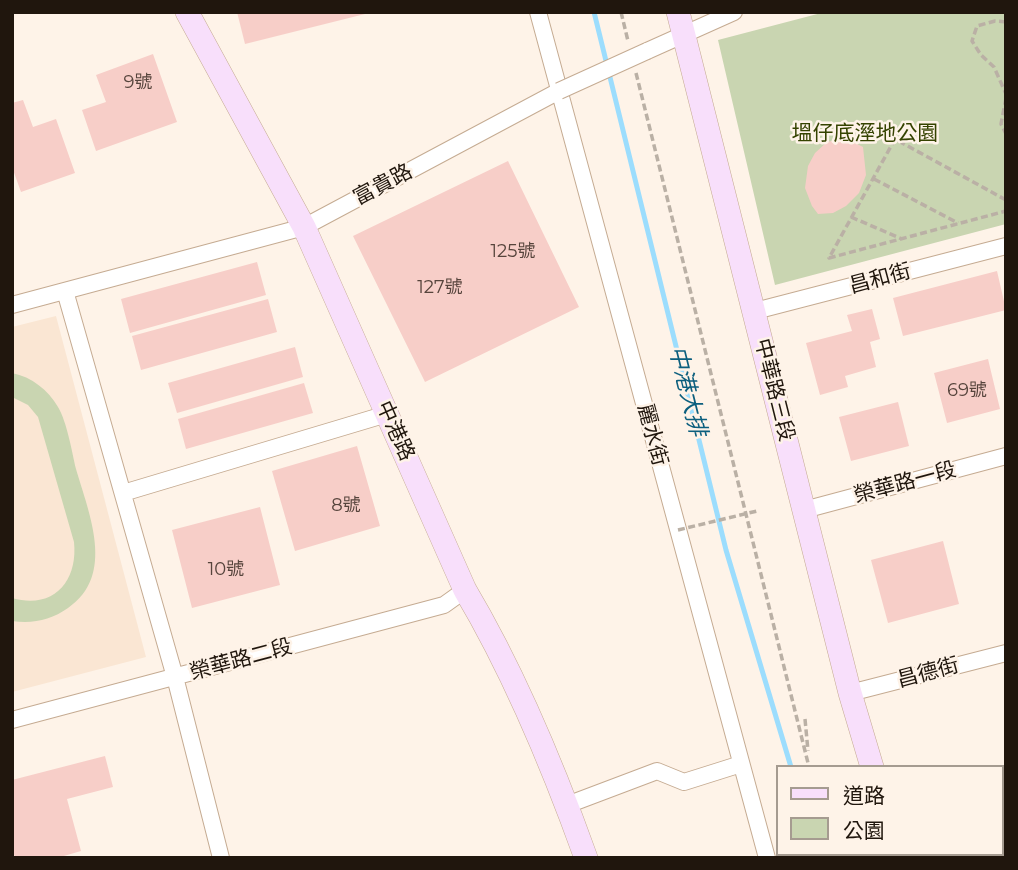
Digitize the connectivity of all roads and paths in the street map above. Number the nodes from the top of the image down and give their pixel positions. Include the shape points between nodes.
1 (187, 12) edge
2 (538, 12) edge
3 (621, 12) edge
4 (678, 12) edge
5 (734, 12) edge
6 (1006, 22) edge
7 (683, 35) junction
8 (639, 54) junction
9 (559, 91) junction
10 (1006, 96) edge
11 (1006, 134) edge
12 (874, 179) junction
13 (1006, 200) edge
14 (1006, 211) edge
15 (851, 216) junction
16 (958, 223) junction
17 (304, 227) junction
18 (904, 240) junction
19 (1006, 246) edge
20 (65, 291) junction
21 (12, 304) edge
22 (755, 311) junction
23 (387, 414) junction
24 (1006, 456) edge
25 (122, 493) junction
26 (757, 510) dead end
27 (804, 510) junction
28 (678, 530) junction
29 (465, 590) junction
30 (1006, 653) edge
31 (175, 677) junction
32 (850, 694) junction
33 (805, 719) dead end
34 (12, 720) edge
35 (741, 764) junction
36 (809, 765) edge
37 (871, 765) edge
38 (567, 805) junction
39 (221, 858) edge
40 (586, 858) edge
41 (767, 858) edge

1 - 17 street, 中港路
2 - 9 street, 麗水街
3 - 8 path
4 - 7 street, 中華路三段
5 - 7 street, 富貴路
6 - 10 path via 977,26 972,40 995,66
7 - 8 street, 富貴路
7 - 22 street, 中華路三段
8 - 9 street, 富貴路, bridge
8 - 36 path
9 - 17 street, 富貴路
9 - 28 street, 麗水街
10 - 11 path via 1001,124
12 - 13 path via 895,139
12 - 15 path
12 - 16 path
14 - 16 path
15 - 18 path
15 - 18 path via 829,258
16 - 18 path
17 - 20 street, 富貴路
17 - 23 street, 中港路
19 - 22 street, 昌和街
20 - 21 street, 富貴路
20 - 25 street
22 - 27 street, 中華路三段
23 - 25 street
23 - 29 street, 中港路
24 - 27 street, 榮華路一段
25 - 31 street
26 - 28 path, bridge
27 - 32 street, 中華路三段
28 - 35 street, 麗水街
29 - 31 street, 榮華路二段 via 444,605
29 - 38 street, 中港路 via 495,641
30 - 32 street, 昌德街
31 - 34 street, 榮華路二段
31 - 39 street
32 - 37 street, 中華路三段
33 - 36 path
35 - 38 street via 684,782 657,771
35 - 41 street, 麗水街
38 - 40 street, 中港路

